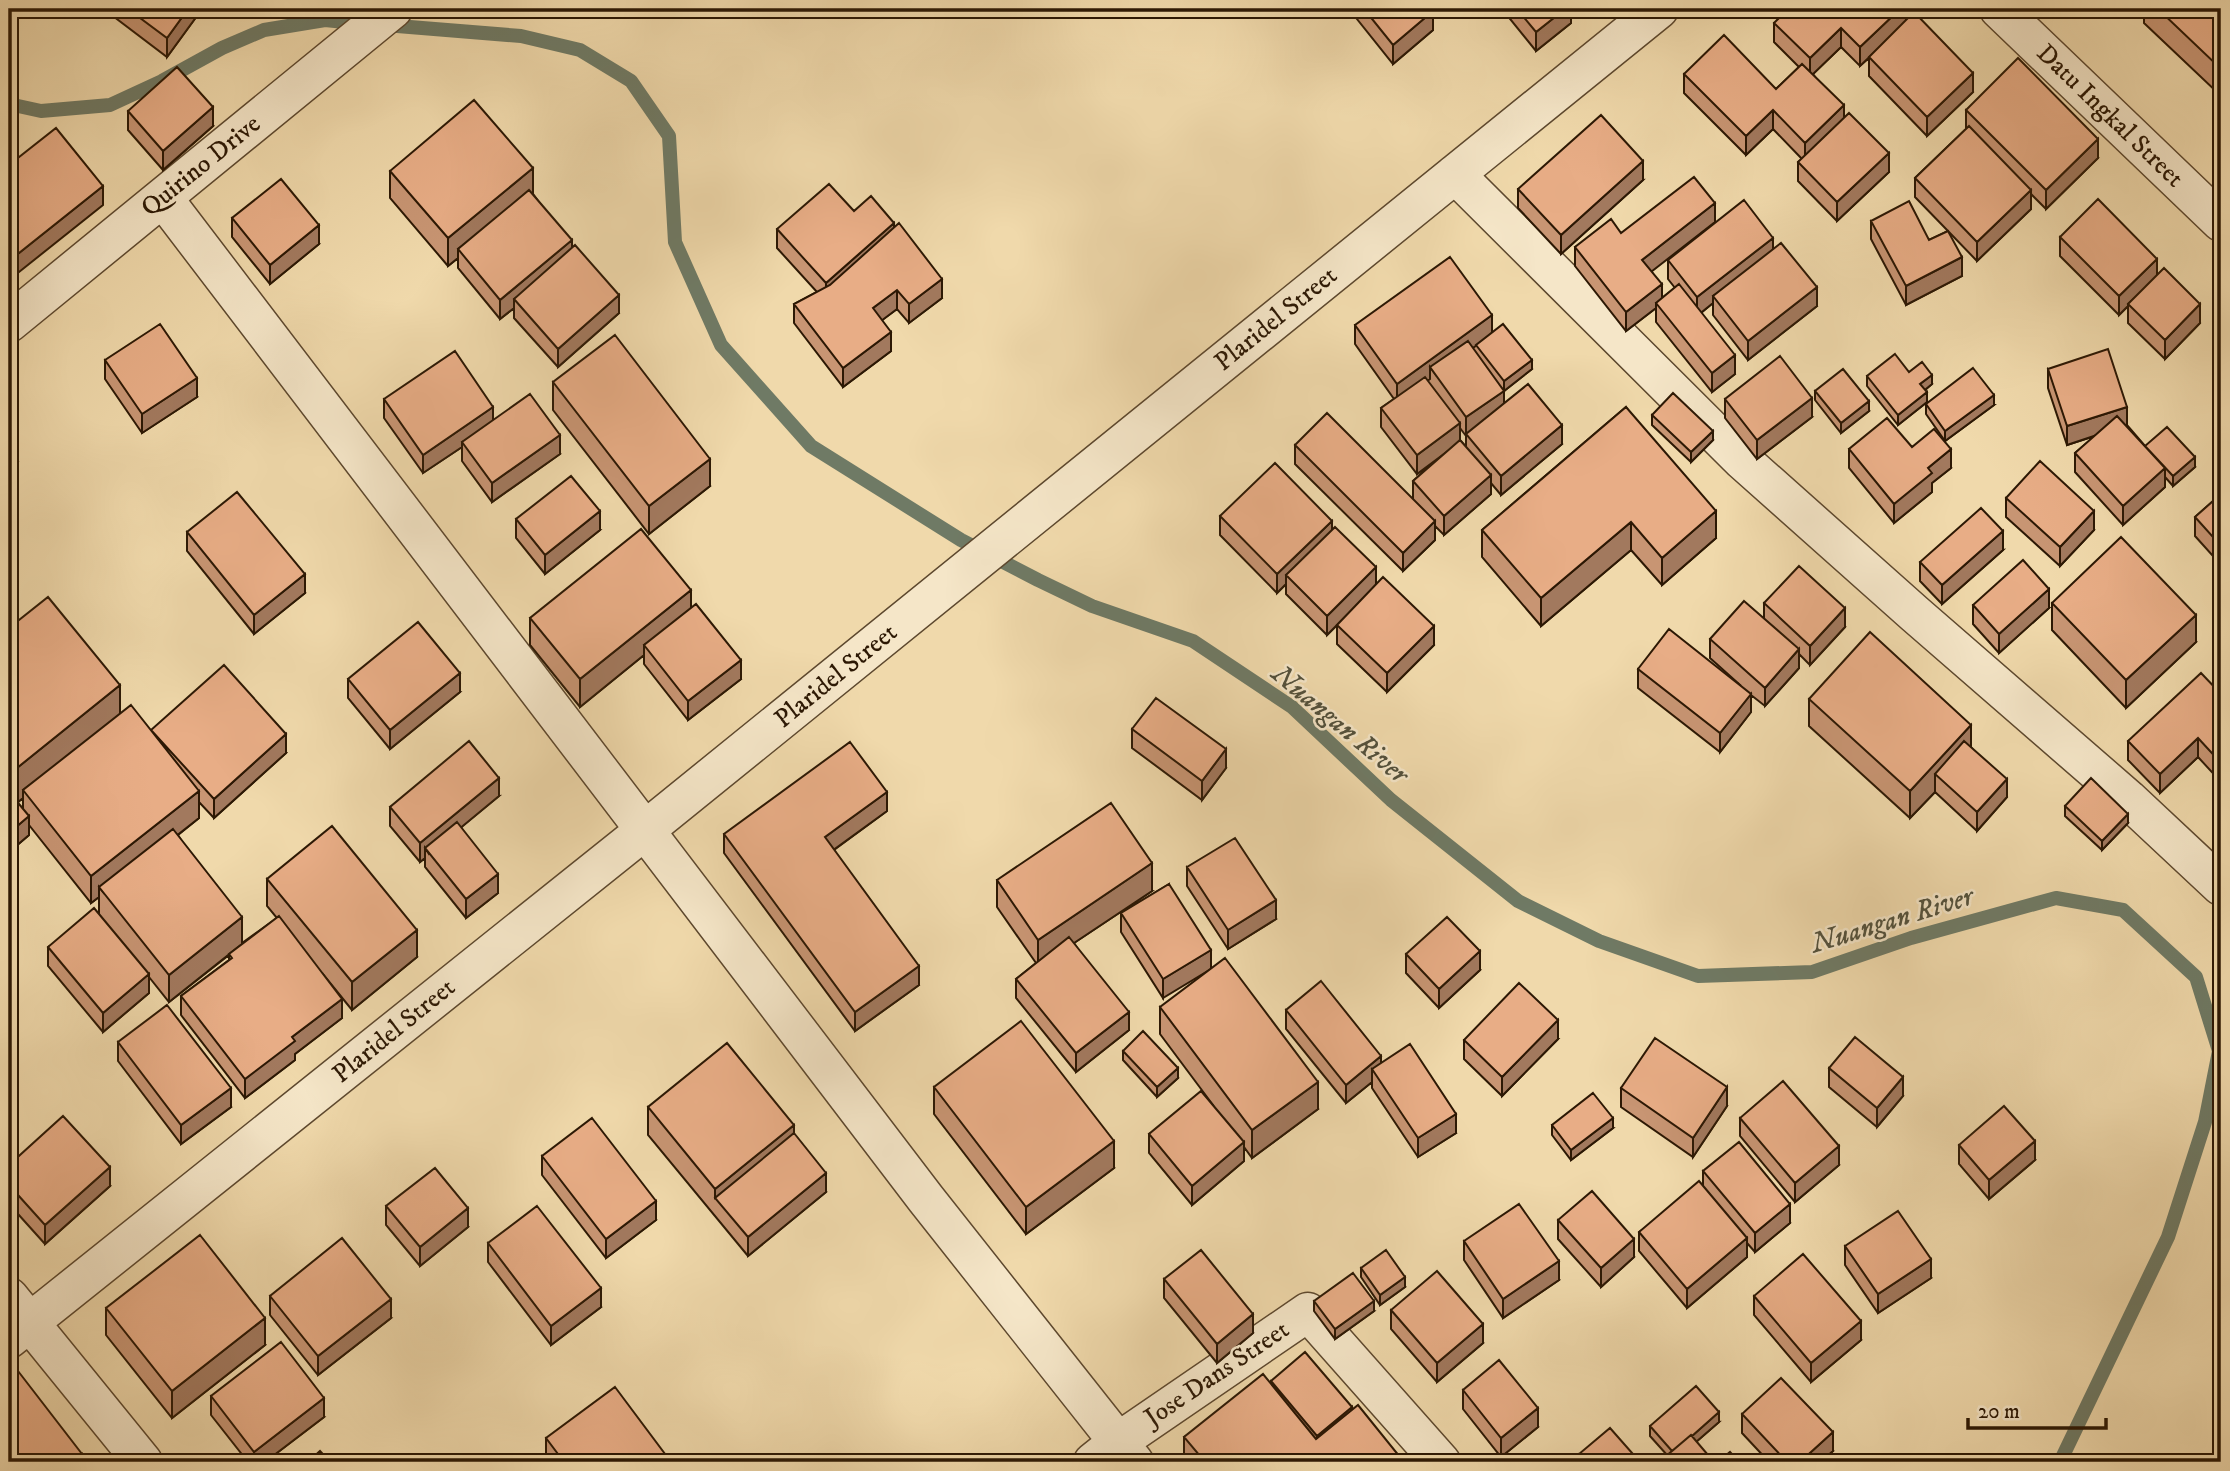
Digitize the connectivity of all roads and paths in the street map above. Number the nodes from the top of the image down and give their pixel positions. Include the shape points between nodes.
1 (393, 9) edge
2 (1659, 9) edge
3 (1999, 9) edge
4 (1455, 174) junction
5 (163, 198) junction
6 (2221, 222) edge
7 (9, 323) edge
8 (644, 831) junction
9 (2221, 886) edge
10 (16, 1320) edge
11 (1115, 1456) edge
12 (143, 1462) edge
13 (1441, 1462) edge

1 - 5 street, Quirino Drive
2 - 4 street, Plaridel Street
3 - 6 street, Datu Ingkal Street
4 - 8 street, Plaridel Street
4 - 9 street via 1742,460
5 - 7 street, Quirino Drive
5 - 8 street
8 - 10 street, Plaridel Street
8 - 11 street via 926,1199
10 - 12 street
11 - 13 street, Jose Dans Street via 1308,1312

